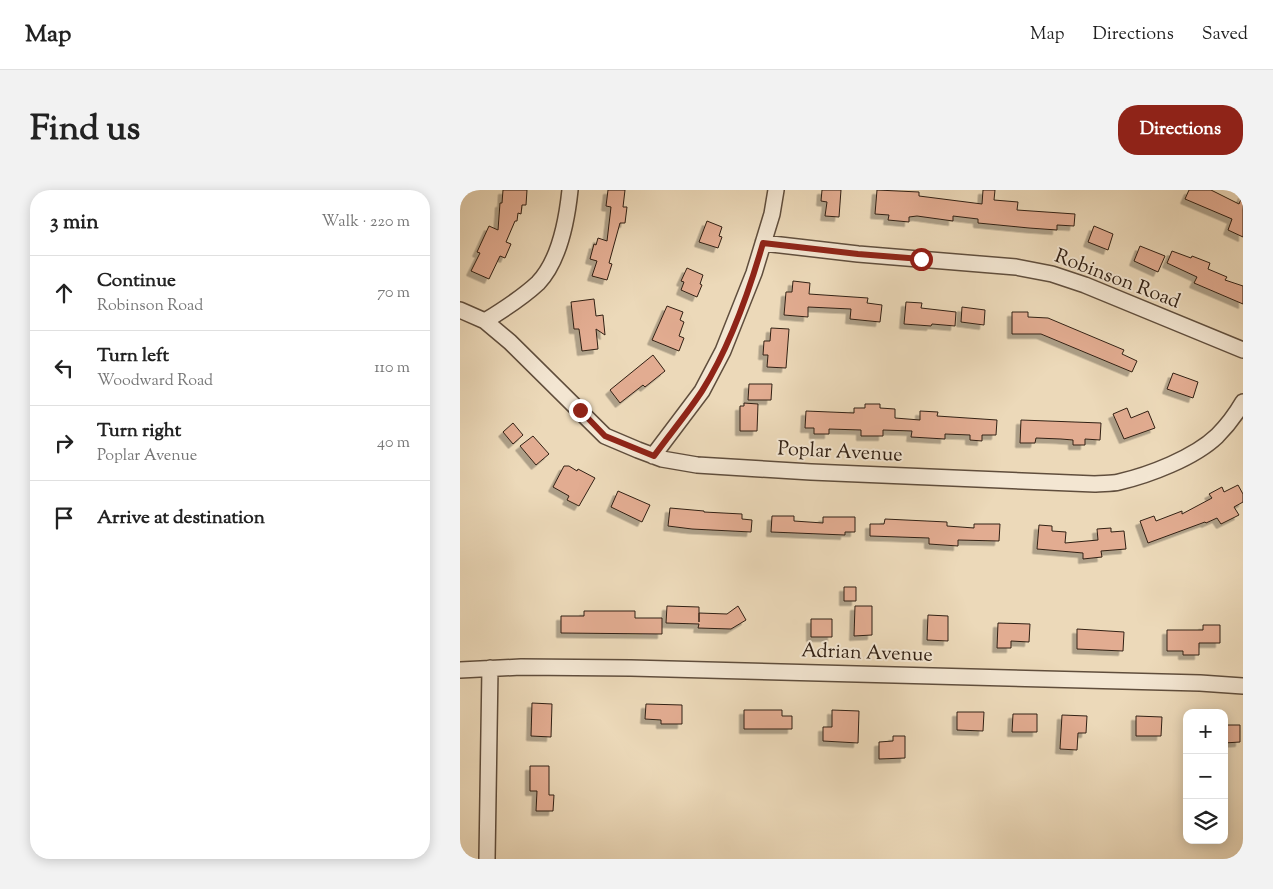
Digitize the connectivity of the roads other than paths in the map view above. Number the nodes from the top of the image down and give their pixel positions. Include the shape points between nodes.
1 (570, 190) edge
2 (776, 190) edge
3 (763, 243) junction
4 (460, 310) edge
5 (485, 321) junction
6 (1243, 350) edge
7 (1243, 402) edge
8 (654, 456) junction
9 (490, 668) junction
10 (460, 670) edge
11 (1243, 686) edge
12 (487, 859) edge

1 - 5 street via 561,239 539,282 516,302
2 - 3 street
3 - 6 street, Robinson Road via 1016,267 1052,274
3 - 8 street via 723,351 702,391
4 - 5 street, Poplar Avenue
5 - 8 street, Poplar Avenue via 543,373 605,436
7 - 8 street, Poplar Avenue via 1216,436 1199,449 1158,469 1118,482 1096,484 812,472 697,465
9 - 10 street, Adrian Avenue
9 - 11 street, Adrian Avenue via 631,668
9 - 12 street

